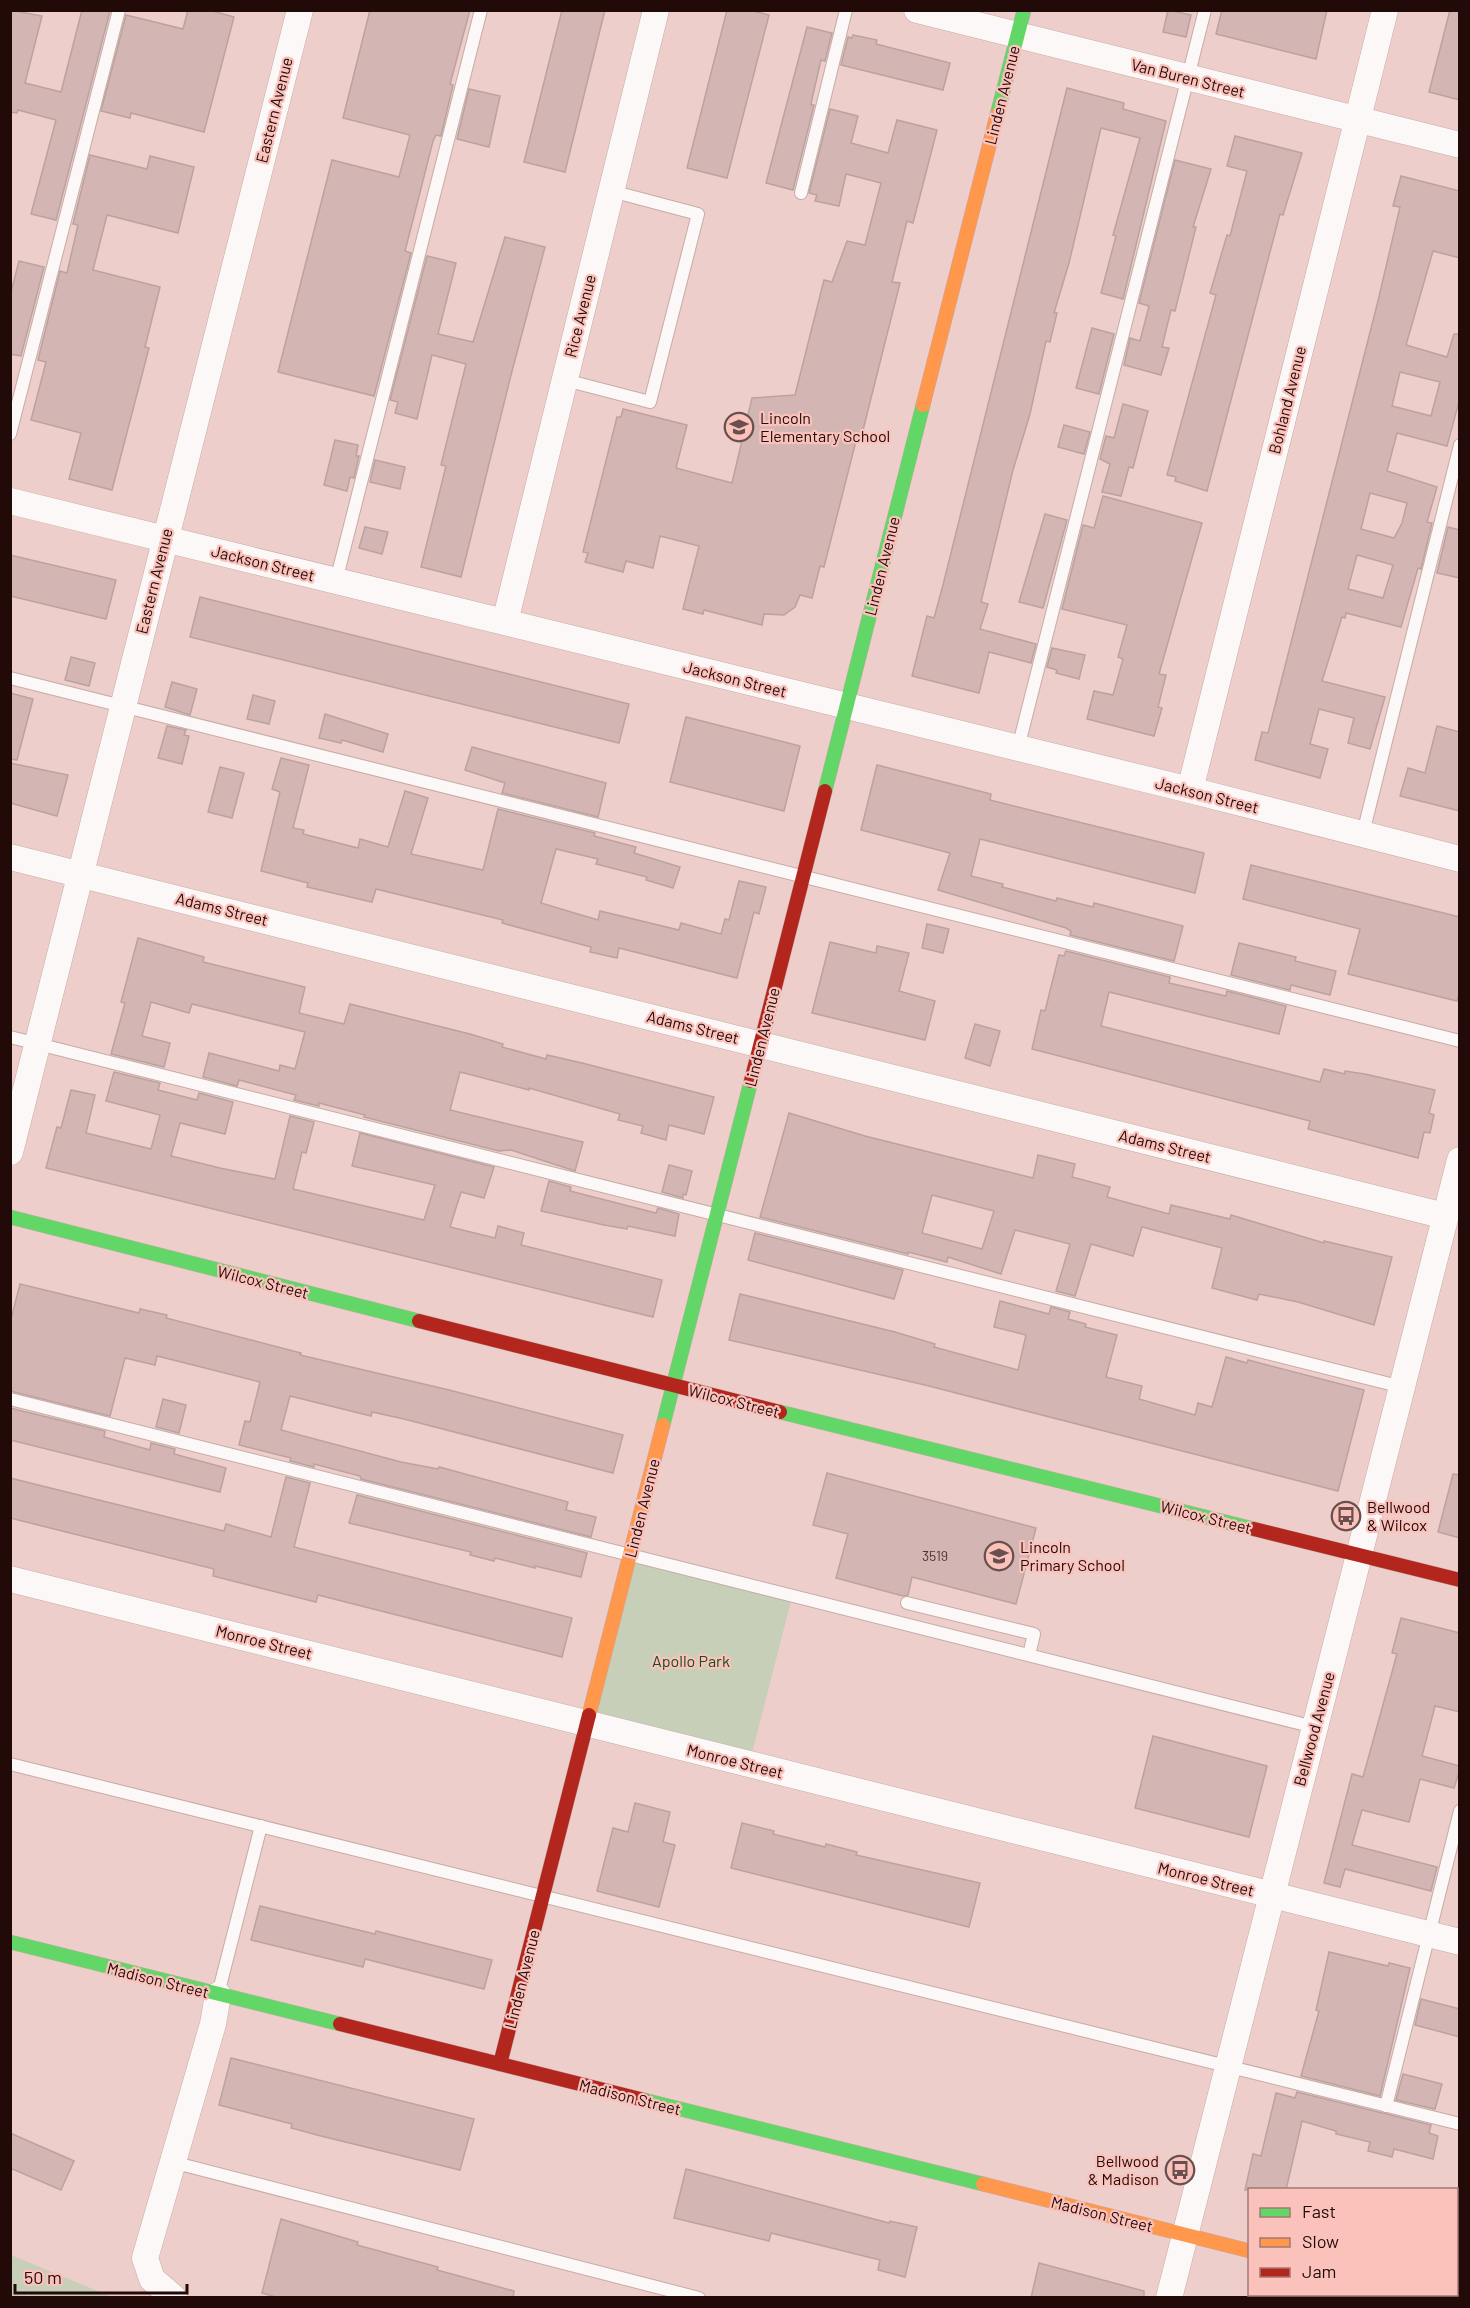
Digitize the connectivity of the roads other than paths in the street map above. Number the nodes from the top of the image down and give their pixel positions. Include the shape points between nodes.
1 (119, 10) edge
2 (300, 10) edge
3 (481, 10) edge
4 (656, 10) edge
5 (846, 10) edge
6 (917, 10) edge
7 (1024, 10) edge
8 (1205, 10) edge
9 (1385, 10) edge
10 (1017, 35) junction
11 (1188, 78) junction
12 (1356, 119) junction
13 (1460, 145) edge
14 (611, 191) junction
15 (801, 193) dead end
16 (565, 380) junction
17 (10, 434) edge
18 (1460, 445) edge
19 (10, 501) edge
20 (164, 539) junction
21 (336, 581) junction
22 (505, 622) junction
23 (10, 678) edge
24 (122, 705) junction
25 (846, 706) junction
26 (1018, 748) junction
27 (1190, 790) junction
28 (1363, 833) junction
29 (10, 857) edge
30 (1460, 859) edge
31 (80, 874) junction
32 (803, 876) junction
33 (10, 1037) edge
34 (1460, 1041) edge
35 (37, 1043) junction
36 (760, 1044) junction
37 (10, 1152) edge
38 (1460, 1160) edge
39 (717, 1215) junction
40 (1445, 1216) junction
41 (10, 1217) edge
42 (673, 1386) junction
43 (1402, 1387) junction
44 (10, 1399) edge
45 (1359, 1554) junction
46 (630, 1555) junction
47 (10, 1579) edge
48 (1460, 1580) edge
49 (907, 1603) dead end
50 (1029, 1655) junction
51 (587, 1724) junction
52 (1314, 1727) junction
53 (10, 1764) edge
54 (1460, 1811) edge
55 (261, 1826) junction
56 (1270, 1895) junction
57 (543, 1896) junction
58 (1429, 1935) junction
59 (10, 1942) edge
60 (1460, 1942) edge
61 (218, 1995) junction
62 (500, 2064) junction
63 (1228, 2065) junction
64 (1386, 2106) junction
65 (1460, 2124) edge
66 (172, 2162) junction
67 (1185, 2235) junction
68 (1248, 2251) edge
69 (174, 2298) edge
70 (699, 2298) edge
71 (1169, 2298) edge

1 - 17 lane
2 - 20 street, Eastern Avenue
3 - 21 lane
4 - 14 street, Rice Avenue
5 - 15 lane
6 - 10 street, Van Buren Street
7 - 10 street, Linden Avenue
8 - 11 lane
9 - 12 street, Bohland Avenue
10 - 11 street, Van Buren Street
10 - 25 street, Linden Avenue
11 - 12 street, Van Buren Street
11 - 26 lane
12 - 13 street, Van Buren Street
12 - 27 street, Bohland Avenue
14 - 16 street, Rice Avenue
14 - 16 lane via 699,214 650,402
16 - 22 street, Rice Avenue
18 - 28 lane
19 - 20 street, Jackson Street
20 - 21 street, Jackson Street
20 - 24 street, Eastern Avenue
21 - 22 street, Jackson Street
22 - 25 street, Jackson Street
23 - 24 lane
24 - 31 street, Eastern Avenue
24 - 32 lane
25 - 26 street, Jackson Street
25 - 32 street, Linden Avenue
26 - 27 street, Jackson Street
27 - 28 street, Jackson Street
28 - 30 street, Jackson Street
29 - 31 street, Adams Street
31 - 35 street, Eastern Avenue
31 - 36 street, Adams Street
32 - 34 lane
32 - 36 street, Linden Avenue
33 - 35 lane
35 - 37 street, Eastern Avenue
35 - 39 lane
36 - 39 street, Linden Avenue
36 - 40 street, Adams Street
38 - 40 street, Bellwood Avenue
39 - 42 street, Linden Avenue
39 - 43 lane
40 - 43 street, Bellwood Avenue
41 - 42 street, Wilcox Street
42 - 45 street, Wilcox Street
42 - 46 street, Linden Avenue
43 - 45 street, Bellwood Avenue
44 - 46 lane
45 - 48 street, Wilcox Street
45 - 52 street, Bellwood Avenue
46 - 50 lane
46 - 51 street, Linden Avenue
47 - 51 street, Monroe Street
49 - 50 lane via 1034,1634
50 - 52 lane
51 - 56 street, Monroe Street
51 - 57 street, Linden Avenue
52 - 56 street, Bellwood Avenue
53 - 55 lane
54 - 58 lane
55 - 57 lane
55 - 61 lane
56 - 58 street, Monroe Street
56 - 63 street, Bellwood Avenue
57 - 62 street, Linden Avenue
57 - 63 lane
58 - 60 street, Monroe Street
58 - 64 lane
59 - 61 street, Madison Street
61 - 62 street, Madison Street
61 - 66 street
62 - 67 street, Madison Street
63 - 64 lane
63 - 67 street, Bellwood Avenue
64 - 65 lane
66 - 69 street via 145,2258 152,2279
66 - 70 lane
67 - 68 street, Madison Street
67 - 71 street, Bellwood Avenue

